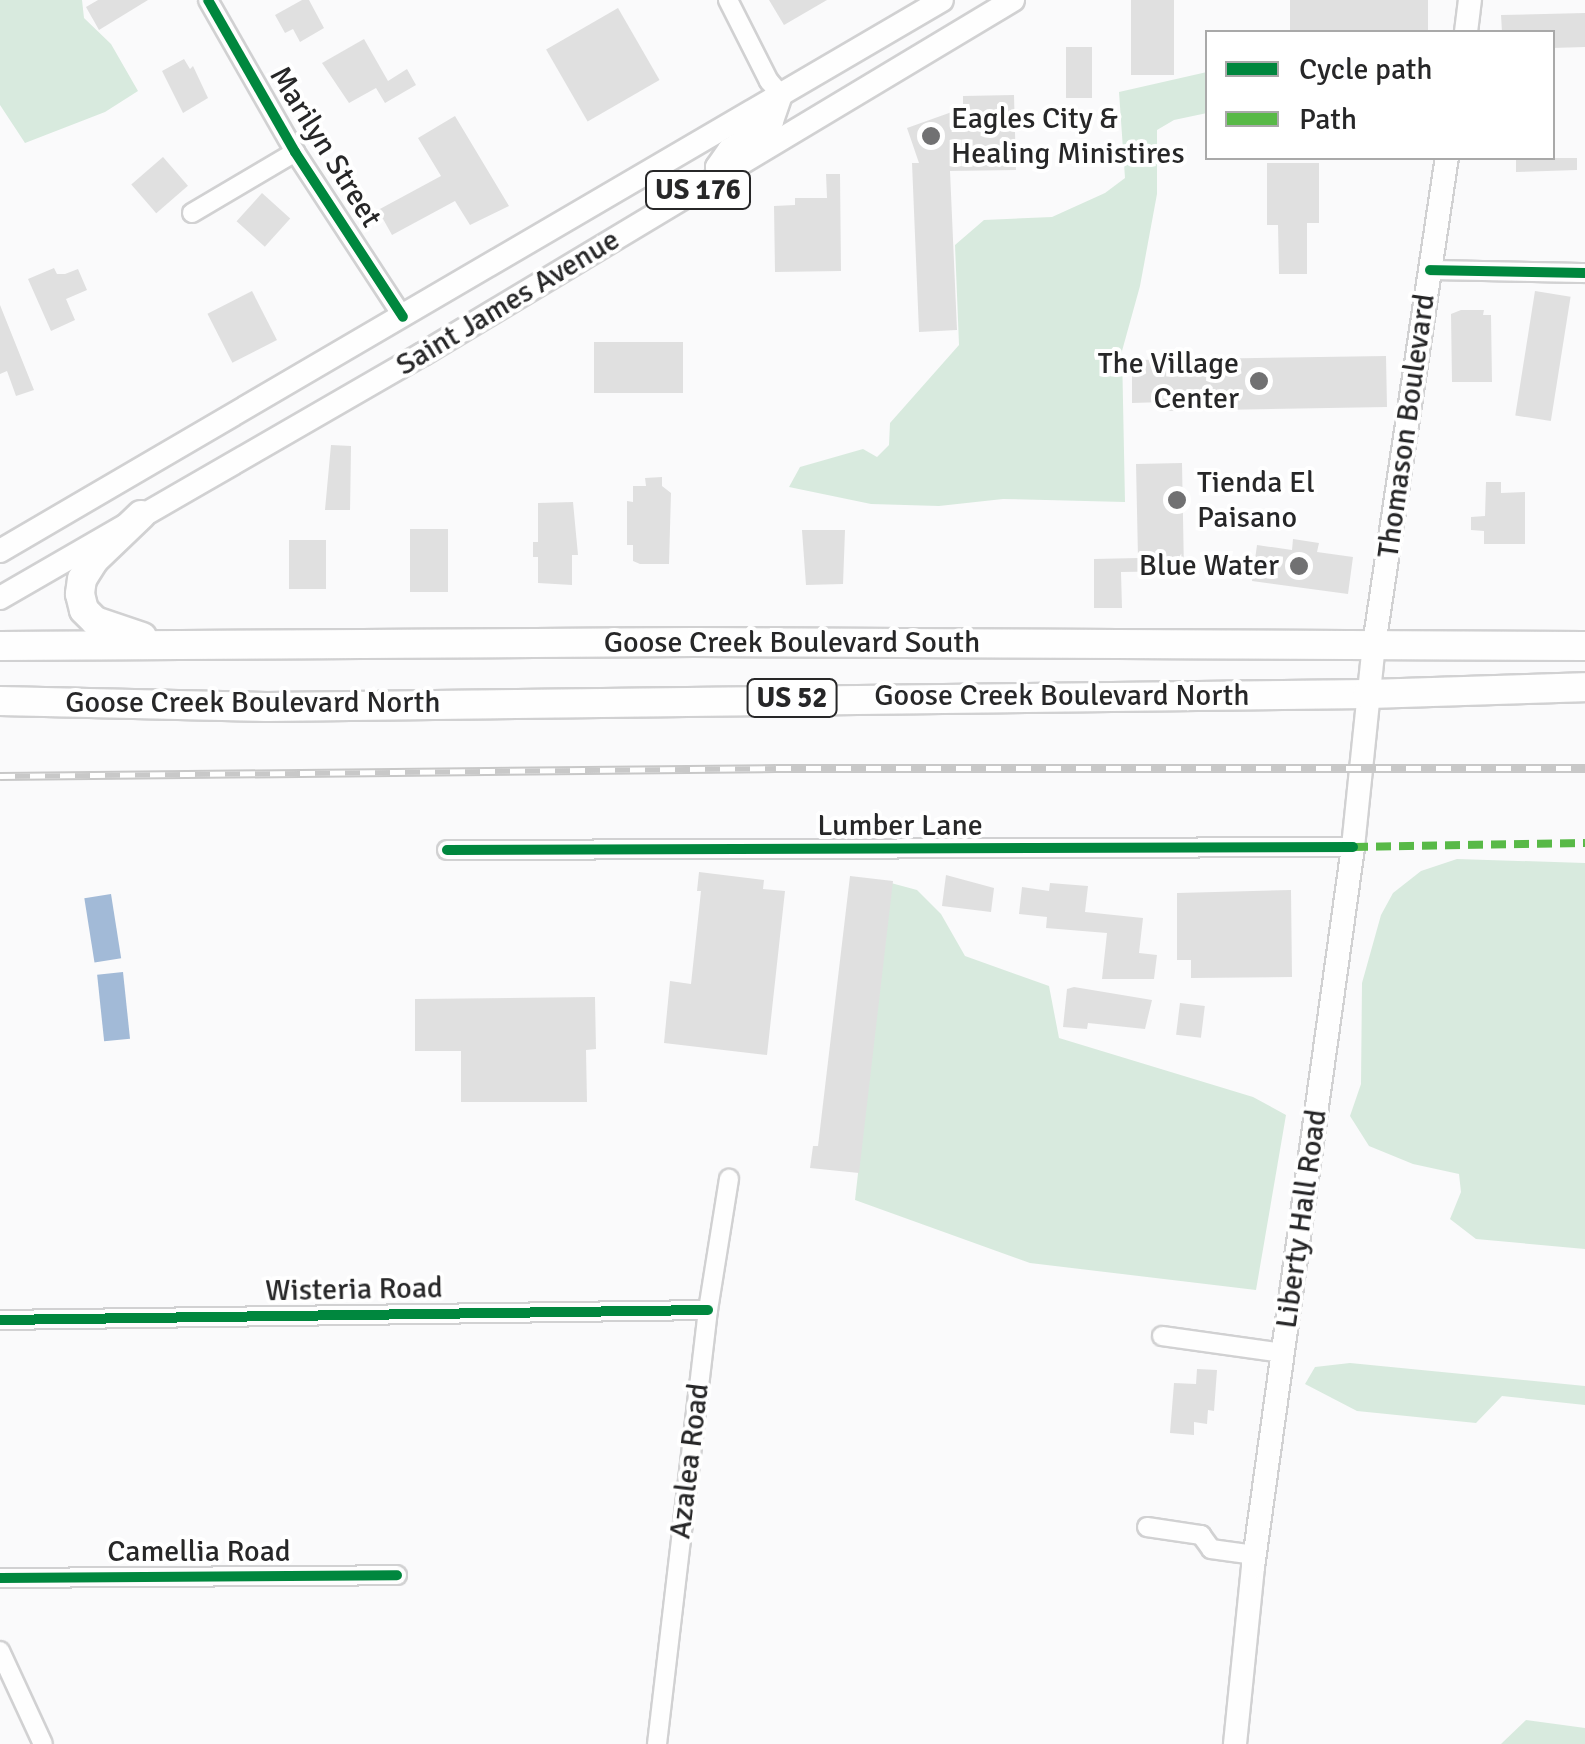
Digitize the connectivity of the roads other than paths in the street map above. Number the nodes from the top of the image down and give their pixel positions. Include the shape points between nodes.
1 (208, 0) edge
2 (728, 0) edge
3 (942, 0) edge
4 (1470, 0) edge
5 (1007, 2) edge
6 (1466, 30) edge
7 (780, 95) junction
8 (295, 152) junction
9 (1447, 160) edge
10 (719, 178) junction
11 (192, 213) dead end
12 (1430, 270) junction
13 (1585, 273) edge
14 (402, 317) junction
15 (141, 516) junction
16 (0, 551) edge
17 (0, 598) edge
18 (1374, 645) junction
19 (0, 646) edge
20 (182, 646) junction
21 (1585, 646) edge
22 (1585, 687) edge
23 (1368, 694) junction
24 (0, 700) edge
25 (1353, 847) junction
26 (447, 850) dead end
27 (729, 1180) dead end
28 (708, 1310) junction
29 (0, 1320) edge
30 (1162, 1336) dead end
31 (1283, 1353) junction
32 (1147, 1526) dead end
33 (1255, 1556) junction
34 (397, 1575) dead end
35 (0, 1578) edge
36 (0, 1651) edge
37 (41, 1743) edge
38 (657, 1744) edge
39 (1235, 1744) edge

1 - 8 street, Marilyn Street
2 - 7 street
3 - 7 main road, Saint James Avenue / US 176
4 - 6 main road
5 - 10 main road, Saint James Avenue / US 176
7 - 10 main road via 772,121 729,150 717,167
7 - 14 main road, Saint James Avenue / US 176
8 - 11 street
8 - 14 street, Marilyn Street
9 - 12 main road, Thomason Boulevard
10 - 15 main road, Saint James Avenue / US 176
12 - 13 street
12 - 18 main road, Thomason Boulevard
14 - 16 main road, Saint James Avenue / US 176
15 - 17 main road, Saint James Avenue / US 176
15 - 20 highway via 94,560 82,580 84,610 121,632
18 - 20 highway, Goose Creek Boulevard South / US 52
18 - 21 highway, Goose Creek Boulevard South / US 52
18 - 23 main road, Thomason Boulevard
19 - 20 highway, Goose Creek Boulevard South / US 52
22 - 23 highway, Goose Creek Boulevard North / US 52
23 - 24 highway, Goose Creek Boulevard North / US 52 via 268,706
23 - 25 main road, Liberty Hall Road
25 - 26 street, Lumber Lane
25 - 31 main road, Liberty Hall Road
27 - 28 street, Azalea Road
28 - 29 street, Wisteria Road
28 - 38 street, Azalea Road
30 - 31 street
31 - 33 main road, Liberty Hall Road
32 - 33 street via 1201,1535 1210,1548
33 - 39 main road, Liberty Hall Road
34 - 35 street, Camellia Road
36 - 37 street

